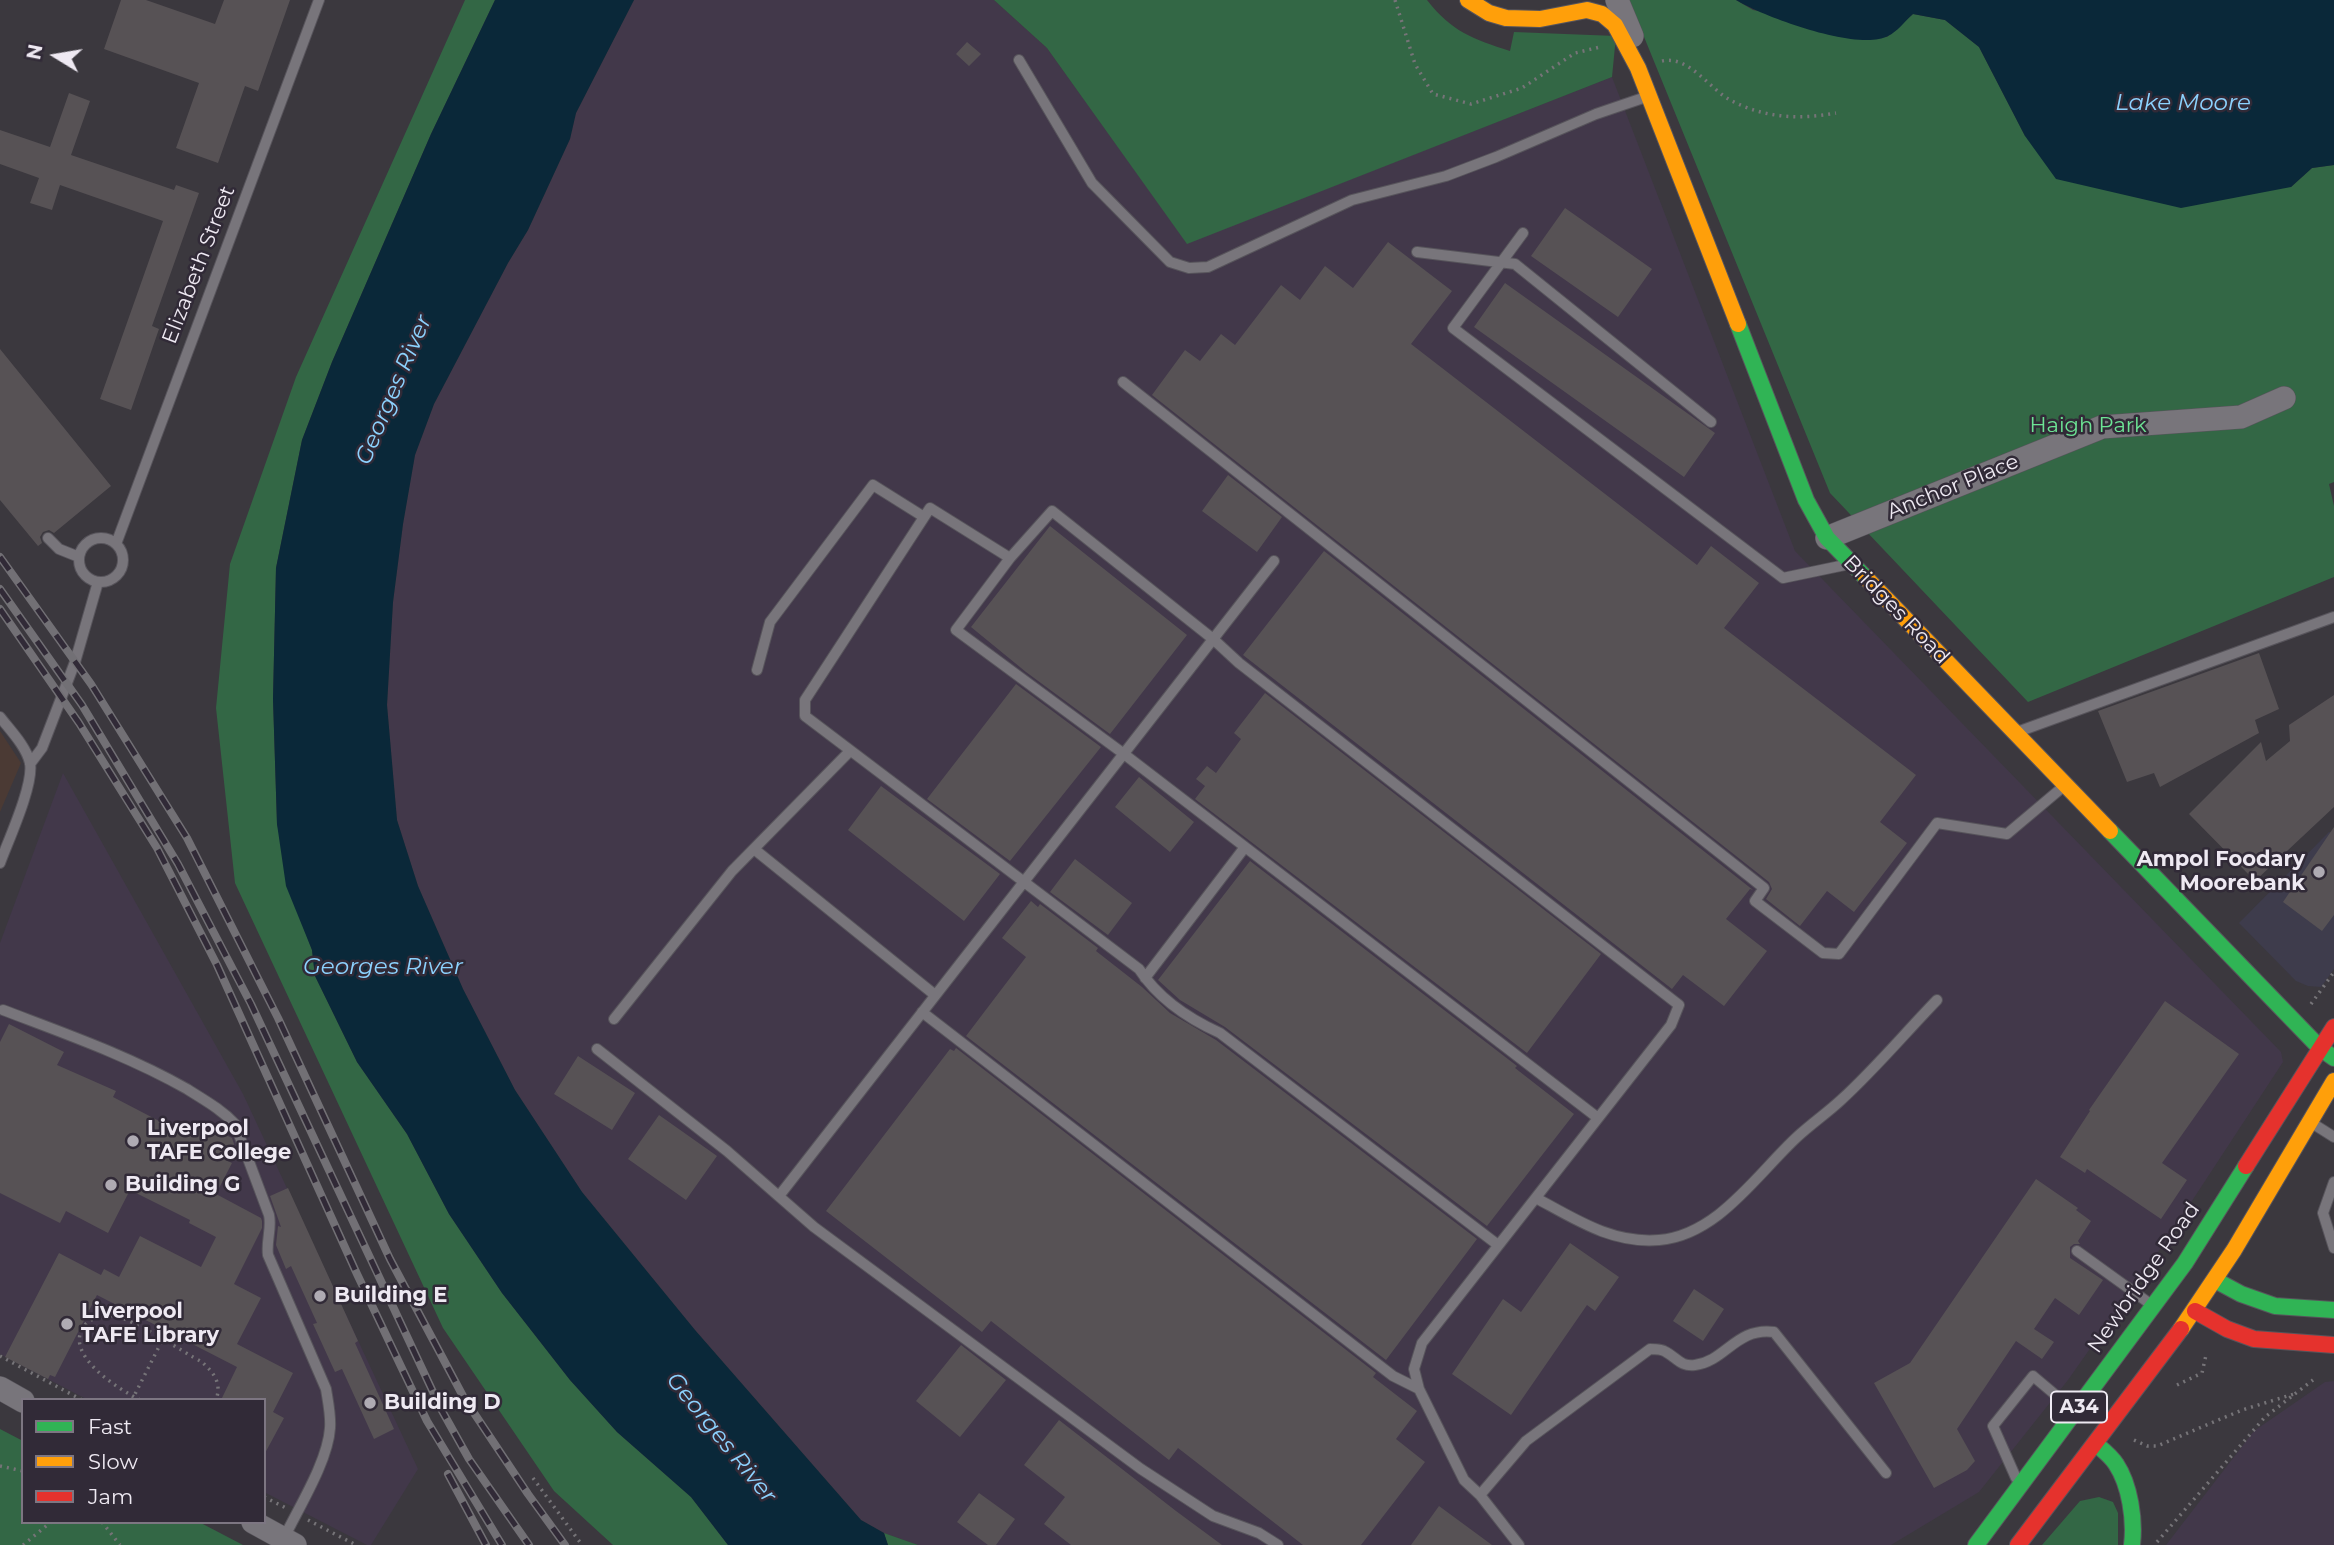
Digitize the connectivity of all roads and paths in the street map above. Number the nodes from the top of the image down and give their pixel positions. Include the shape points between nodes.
1 (319, 0) edge
2 (1395, 0) edge
3 (1468, 0) edge
4 (1617, 0) edge
5 (1580, 5) edge
6 (1629, 52) junction
7 (1019, 60) dead end
8 (1649, 96) junction
9 (1836, 113) dead end
10 (1522, 233) dead end
11 (1416, 252) dead end
12 (1500, 263) junction
13 (1123, 382) dead end
14 (2284, 398) dead end
15 (1711, 422) dead end
16 (924, 517) junction
17 (48, 538) dead end
18 (1827, 538) junction
19 (116, 544) junction
20 (79, 557) junction
21 (1010, 558) junction
22 (1274, 561) dead end
23 (1851, 564) junction
24 (98, 582) junction
25 (2334, 617) edge
26 (1213, 639) junction
27 (757, 670) dead end
28 (0, 717) edge
29 (2014, 733) junction
30 (850, 751) junction
31 (1124, 754) junction
32 (30, 764) junction
33 (2064, 785) junction
34 (1245, 847) junction
35 (754, 849) junction
36 (0, 863) edge
37 (1023, 883) junction
38 (2334, 972) edge
39 (1145, 978) junction
40 (935, 995) junction
41 (1937, 1000) dead end
42 (2311, 1004) dead end
43 (3, 1010) dead end
44 (922, 1012) junction
45 (614, 1019) dead end
46 (2334, 1027) edge
47 (597, 1049) dead end
48 (2327, 1053) edge
49 (2334, 1081) edge
50 (1598, 1118) junction
51 (2310, 1121) junction
52 (2334, 1137) edge
53 (2334, 1182) edge
54 (779, 1196) junction
55 (1536, 1198) junction
56 (1499, 1245) junction
57 (2334, 1248) edge
58 (2077, 1251) dead end
59 (2196, 1272) junction
60 (2154, 1306) junction
61 (2334, 1310) edge
62 (2195, 1311) junction
63 (169, 1327) dead end
64 (162, 1340) junction
65 (2334, 1345) edge
66 (2206, 1355) dead end
67 (0, 1356) edge
68 (2202, 1373) dead end
69 (2313, 1380) dead end
70 (0, 1388) edge
71 (1419, 1390) junction
72 (2294, 1394) junction
73 (78, 1398) edge
74 (133, 1398) edge
75 (216, 1398) edge
76 (21, 1400) edge
77 (2076, 1412) junction
78 (2133, 1441) dead end
79 (2096, 1444) junction
80 (0, 1466) edge
81 (21, 1471) edge
82 (1886, 1473) dead end
83 (533, 1478) dead end
84 (2020, 1487) junction
85 (1480, 1495) junction
86 (49, 1524) edge
87 (104, 1524) edge
88 (257, 1524) edge
89 (289, 1542) edge
90 (23, 1545) edge
91 (120, 1545) edge
92 (582, 1545) edge
93 (1278, 1545) edge
94 (1520, 1545) edge
95 (1976, 1545) edge
96 (2018, 1545) edge
97 (2133, 1545) edge
98 (2155, 1545) edge

1 - 19 lane, Elizabeth Street
2 - 6 path via 1415,64 1433,94 1471,104 1522,88 1575,53 1602,46
3 - 5 main road, Bridges Road via 1491,14 1515,19 1554,17
4 - 6 street, Bridges Road via 1633,37
5 - 6 main road, Bridges Road via 1615,25
6 - 8 main road, Bridges Road
6 - 9 path via 1677,61 1731,100 1775,115 1796,118
7 - 8 lane via 1092,183 1170,261 1189,268 1208,267 1352,200 1446,176
8 - 18 main road, Bridges Road via 1806,500
10 - 12 lane
11 - 12 lane
12 - 15 lane via 1515,264
12 - 23 lane via 1453,328 1783,578
13 - 33 lane via 1764,888 1755,901 1823,953 1839,954 1937,823 2007,834
14 - 18 street, Anchor Place via 2241,417 2102,427
16 - 21 lane via 930,508
16 - 27 lane via 873,485 770,622
16 - 30 lane via 805,700 805,716
17 - 20 lane via 59,549
18 - 23 main road, Bridges Road
19 - 20 lane via 96,538 84,545
19 - 24 lane via 123,556 121,569 112,580
20 - 24 lane via 81,571
21 - 26 lane via 1052,511
21 - 31 lane via 956,630
22 - 26 lane
23 - 29 main road, Bridges Road
24 - 32 lane via 75,662 42,748
25 - 29 lane
26 - 31 lane
26 - 50 lane via 1679,1004 1671,1025
28 - 32 lane
29 - 33 main road, Bridges Road
30 - 35 lane
30 - 37 lane
31 - 34 lane
31 - 37 lane
32 - 36 lane via 25,794
33 - 48 main road, Bridges Road
34 - 39 lane
34 - 50 lane
35 - 40 lane
35 - 45 lane
37 - 39 lane
37 - 40 lane
38 - 42 path
39 - 56 lane via 1189,1016 1220,1033
40 - 44 lane
41 - 55 lane via 1842,1099 1701,1228 1660,1240 1621,1239
43 - 89 lane via 136,1063 209,1102 235,1124 269,1215 268,1255 326,1390 329,1408 324,1455
44 - 54 lane
44 - 71 lane via 1393,1376
46 - 48 main road, Newbridge Road / A34
47 - 54 lane
48 - 59 main road, Newbridge Road / A34
49 - 51 main road, Newbridge Road / A34
50 - 55 lane
51 - 52 lane
51 - 59 main road, Newbridge Road / A34
53 - 57 lane via 2323,1213
54 - 93 lane via 814,1227 1141,1469 1213,1516 1259,1532
55 - 56 lane
56 - 71 lane via 1422,1343 1414,1369
58 - 60 lane
59 - 60 main road, Newbridge Road / A34
59 - 61 main road via 2275,1306
59 - 62 main road, Newbridge Road / A34
59 - 62 main road via 2180,1294
60 - 77 main road, Newbridge Road / A34
62 - 65 main road via 2254,1339
62 - 79 main road, Newbridge Road / A34
63 - 64 path
64 - 74 path
64 - 74 path via 115,1316 95,1318 83,1328 81,1343 90,1364
64 - 75 path via 211,1370 219,1387
66 - 68 path
67 - 73 path
69 - 72 path
70 - 76 street
71 - 85 lane via 1464,1480
72 - 78 path via 2242,1409 2157,1446
72 - 98 path via 2265,1417
77 - 84 main road, Newbridge Road / A34
77 - 84 lane via 2033,1376 1993,1426
79 - 96 main road, Newbridge Road / A34
79 - 97 main road via 2120,1476 2133,1518
80 - 81 path
82 - 85 lane via 1774,1332 1761,1331 1695,1365 1680,1364 1664,1350 1650,1349 1526,1441
83 - 92 path
84 - 95 main road, Newbridge Road / A34
85 - 94 lane
86 - 90 path
87 - 91 path
88 - 89 street

